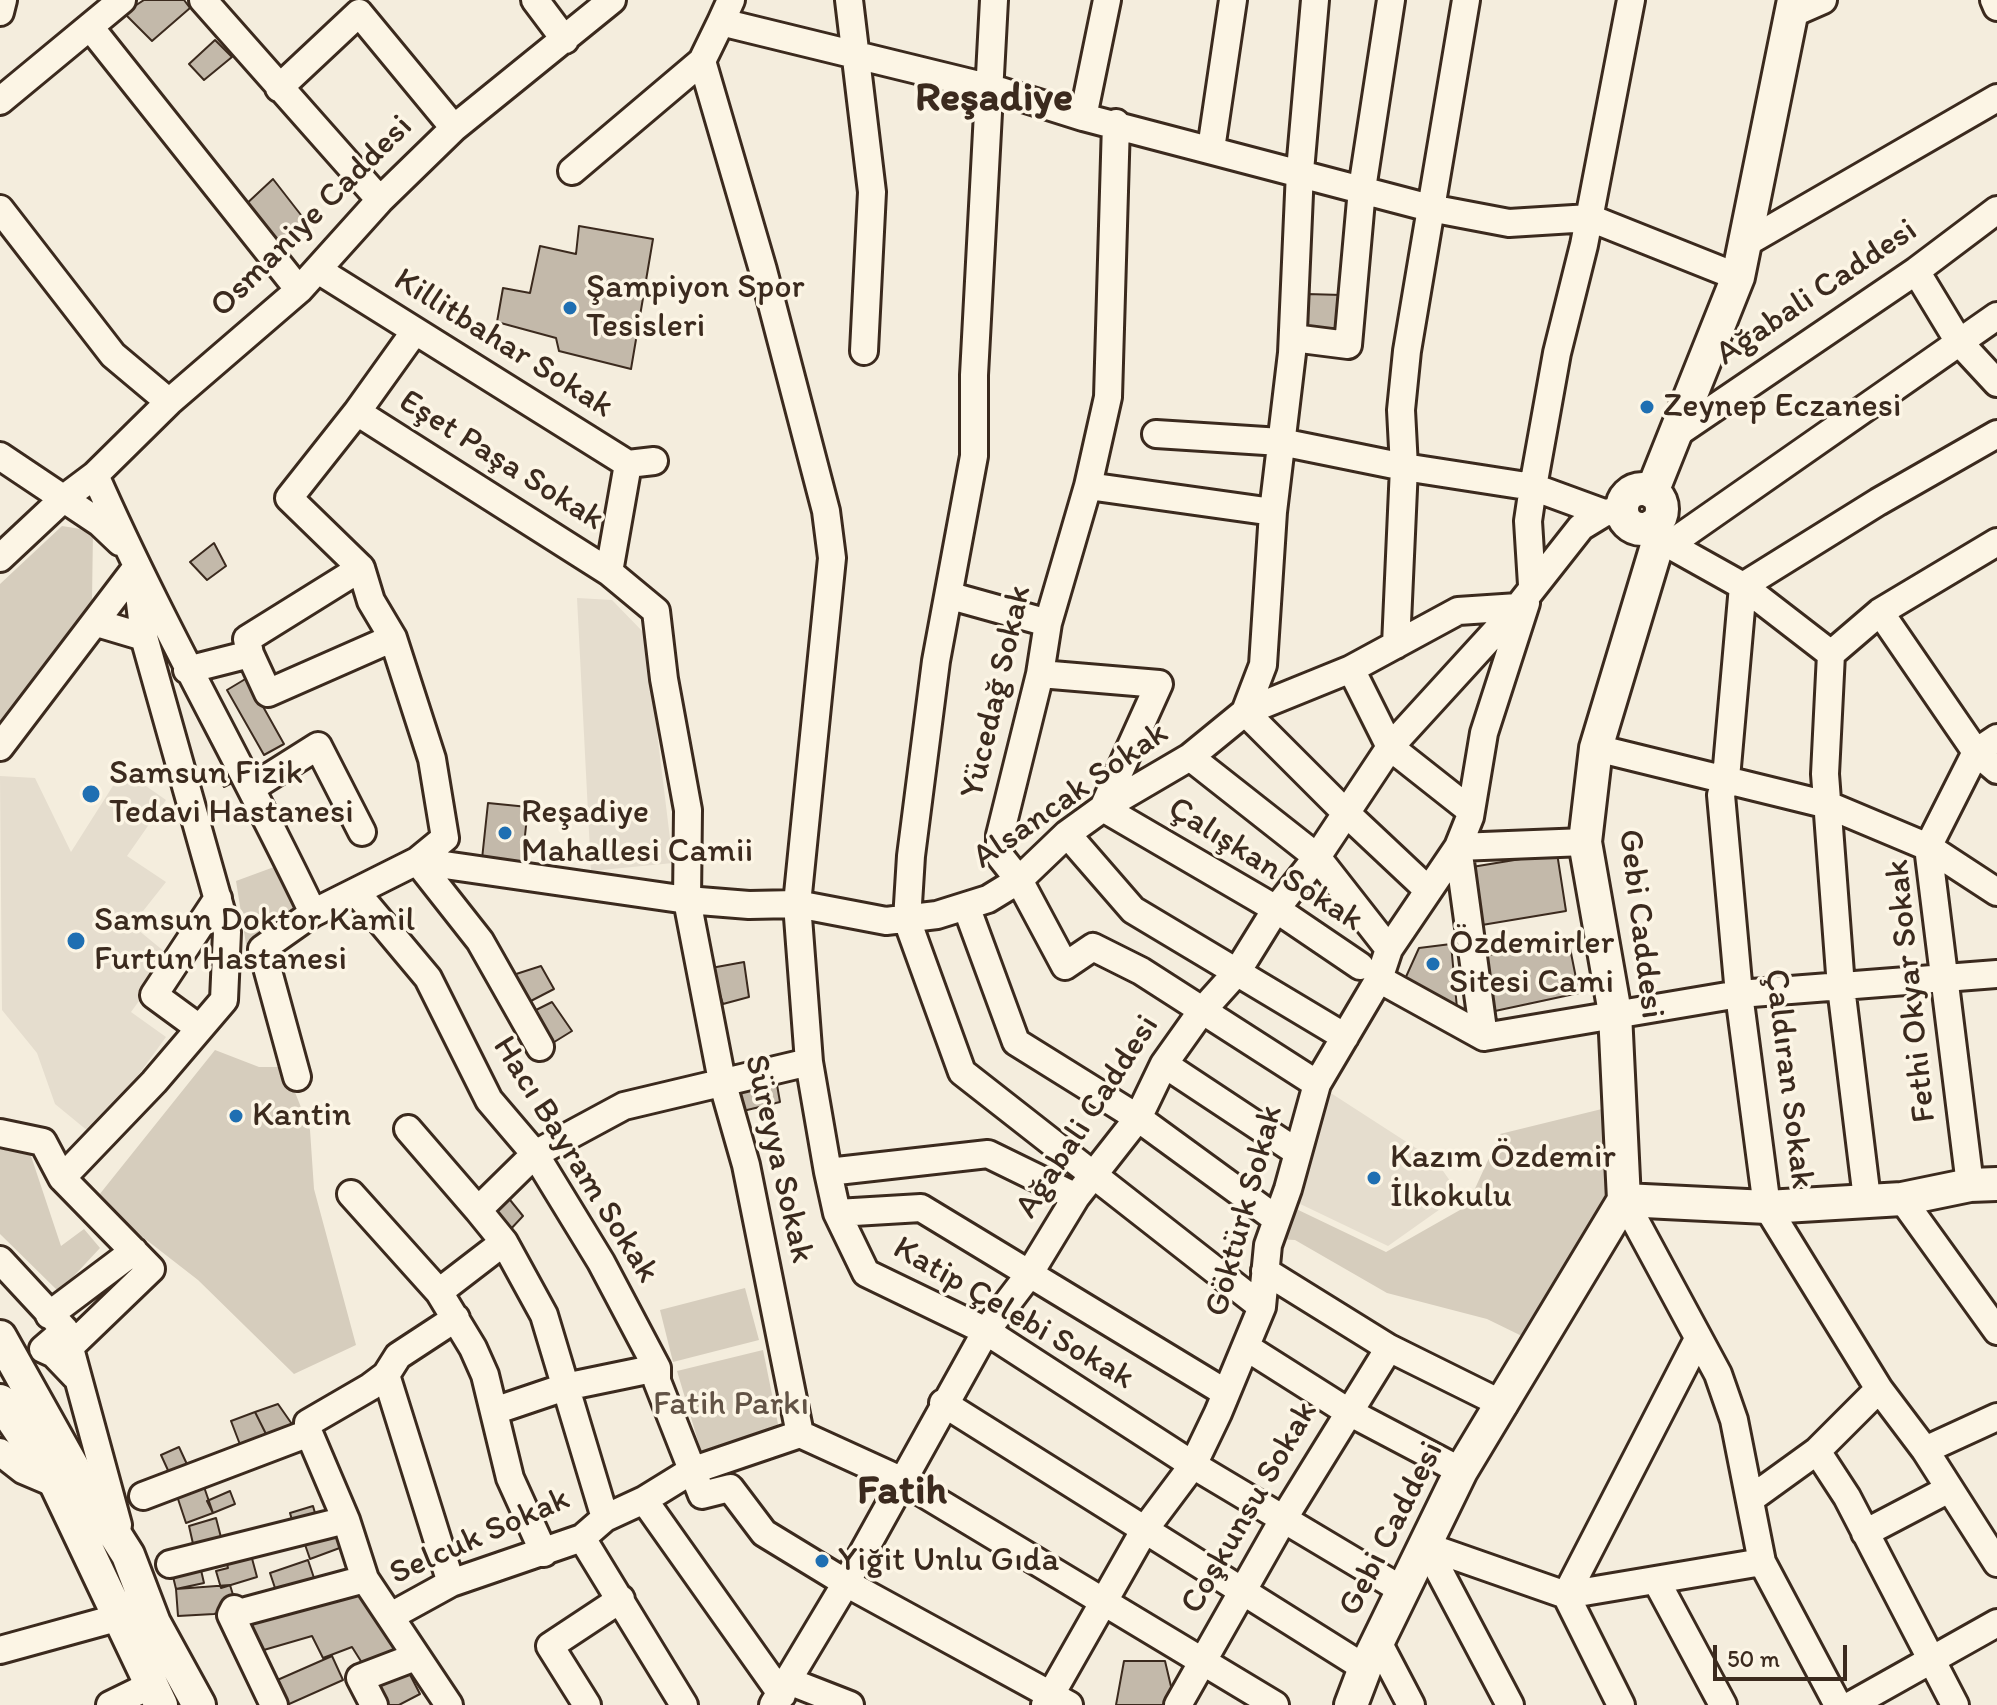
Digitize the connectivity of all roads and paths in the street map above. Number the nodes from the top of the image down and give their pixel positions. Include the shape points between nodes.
1 (3, 0) edge
2 (122, 0) edge
3 (203, 0) edge
4 (535, 0) edge
5 (612, 0) edge
6 (849, 0) edge
7 (994, 0) edge
8 (1107, 0) edge
9 (1233, 0) edge
10 (1315, 0) edge
11 (1391, 0) edge
12 (1466, 0) edge
13 (1631, 0) edge
14 (1823, 0) edge
15 (1994, 0) edge
16 (354, 6) edge
17 (1792, 7) edge
18 (1997, 7) edge
19 (726, 11) edge
20 (0, 12) edge
21 (90, 27) junction
22 (565, 40) junction
23 (853, 57) junction
24 (702, 61) junction
25 (279, 88) junction
26 (991, 88) junction
27 (1997, 98) edge
28 (0, 101) edge
29 (1083, 117) junction
30 (1116, 123) junction
31 (454, 128) junction
32 (1211, 149) junction
33 (572, 171) dead end
34 (1300, 171) junction
35 (1362, 189) junction
36 (380, 200) junction
37 (1430, 208) junction
38 (0, 209) edge
39 (1997, 210) edge
40 (1590, 218) junction
41 (8, 238) edge
42 (1746, 243) junction
43 (318, 270) junction
44 (1916, 271) junction
45 (1738, 277) junction
46 (299, 290) junction
47 (1997, 316) edge
48 (415, 331) junction
49 (1293, 338) junction
50 (1959, 342) junction
51 (864, 351) dead end
52 (1997, 383) edge
53 (169, 402) junction
54 (357, 412) junction
55 (1156, 434) dead end
56 (1676, 434) junction
57 (1997, 434) edge
58 (1281, 442) junction
59 (0, 456) edge
60 (1404, 467) junction
61 (95, 475) junction
62 (1088, 486) junction
63 (1533, 487) junction
64 (1652, 492) junction
65 (63, 499) junction
66 (1273, 512) junction
67 (1613, 512) junction
68 (1660, 537) junction
69 (1997, 542) edge
70 (0, 558) edge
71 (132, 559) junction
72 (361, 568) junction
73 (609, 572) junction
74 (1743, 586) junction
75 (1532, 587) junction
76 (951, 596) junction
77 (1880, 612) junction
78 (97, 623) junction
79 (1048, 623) junction
80 (144, 637) junction
81 (393, 638) junction
82 (1396, 645) junction
83 (250, 654) junction
84 (1831, 654) junction
85 (1351, 669) junction
86 (187, 670) junction
87 (1040, 674) junction
88 (1245, 712) junction
89 (1986, 745) edge
90 (0, 747) edge
91 (1390, 747) junction
92 (1596, 748) junction
93 (1190, 757) junction
94 (1997, 770) edge
95 (1726, 778) junction
96 (253, 787) junction
97 (1828, 805) junction
98 (1103, 808) junction
99 (1471, 811) junction
100 (1345, 812) junction
101 (362, 832) dead end
102 (1067, 834) junction
103 (1585, 842) junction
104 (1458, 847) junction
105 (1928, 847) junction
106 (1317, 857) junction
107 (417, 861) junction
108 (1019, 880) junction
109 (1428, 890) junction
110 (356, 892) junction
111 (1997, 892) edge
112 (218, 898) junction
113 (687, 900) junction
114 (797, 904) junction
115 (966, 906) junction
116 (1276, 909) junction
117 (313, 913) junction
118 (907, 920) junction
119 (1389, 949) junction
120 (1237, 972) junction
121 (1370, 972) junction
122 (1997, 974) edge
123 (1942, 979) junction
124 (1841, 987) junction
125 (1739, 994) junction
126 (1201, 1012) junction
127 (1615, 1013) junction
128 (199, 1028) junction
129 (1345, 1037) junction
130 (1484, 1037) junction
131 (540, 1047) dead end
132 (809, 1062) junction
133 (1164, 1064) junction
134 (297, 1077) dead end
135 (722, 1081) junction
136 (1317, 1084) junction
137 (1138, 1118) junction
138 (408, 1129) dead end
139 (0, 1133) edge
140 (1297, 1152) junction
141 (535, 1154) junction
142 (828, 1172) junction
143 (1095, 1174) junction
144 (62, 1178) junction
145 (1984, 1184) edge
146 (351, 1194) dead end
147 (1076, 1197) junction
148 (1867, 1199) junction
149 (1902, 1199) junction
150 (1624, 1200) junction
151 (1767, 1207) junction
152 (478, 1210) junction
153 (837, 1213) junction
154 (1275, 1218) junction
155 (504, 1242) junction
156 (134, 1251) junction
157 (0, 1260) edge
158 (1265, 1271) junction
159 (1028, 1276) junction
160 (439, 1292) junction
161 (1262, 1307) junction
162 (456, 1318) junction
163 (61, 1331) junction
164 (986, 1331) junction
165 (1997, 1331) edge
166 (0, 1337) edge
167 (1698, 1339) junction
168 (1246, 1347) junction
169 (1389, 1348) junction
170 (657, 1368) junction
171 (386, 1375) junction
172 (78, 1379) junction
173 (565, 1387) junction
174 (1879, 1389) junction
175 (1226, 1393) junction
176 (0, 1401) edge
177 (943, 1403) junction
178 (1504, 1405) junction
179 (494, 1411) junction
180 (1347, 1411) junction
181 (1997, 1417) edge
182 (308, 1428) junction
183 (800, 1434) junction
184 (1925, 1450) junction
185 (1817, 1451) junction
186 (0, 1452) edge
187 (1193, 1465) junction
188 (691, 1471) junction
189 (1461, 1471) junction
190 (903, 1481) junction
191 (56, 1484) junction
192 (1949, 1489) junction
193 (143, 1496) dead end
194 (1752, 1498) junction
195 (644, 1500) junction
196 (605, 1518) junction
197 (1284, 1518) junction
198 (346, 1520) junction
199 (1145, 1529) junction
200 (1865, 1533) junction
201 (582, 1538) junction
202 (1426, 1546) junction
203 (544, 1553) junction
204 (128, 1555) junction
205 (1762, 1562) junction
206 (1997, 1563) edge
207 (170, 1564) dead end
208 (365, 1579) junction
209 (1657, 1582) junction
210 (451, 1583) junction
211 (846, 1583) junction
212 (1404, 1591) junction
213 (1242, 1592) junction
214 (1566, 1595) junction
215 (621, 1599) junction
216 (1106, 1601) junction
217 (391, 1616) junction
218 (120, 1617) junction
219 (1997, 1623) edge
220 (0, 1650) edge
221 (1372, 1655) junction
222 (415, 1657) junction
223 (1931, 1659) junction
224 (1202, 1663) junction
225 (780, 1693) edge
226 (156, 1695) edge
227 (1055, 1702) edge
228 (110, 1705) edge
229 (199, 1705) edge
230 (274, 1705) edge
231 (374, 1705) edge
232 (449, 1705) edge
233 (587, 1705) edge
234 (684, 1705) edge
235 (850, 1705) edge
236 (1178, 1705) edge
237 (1275, 1705) edge
238 (1351, 1705) edge
239 (1411, 1705) edge
240 (1510, 1705) edge
241 (1621, 1705) edge
242 (1723, 1705) edge
243 (1838, 1705) edge
244 (1851, 1705) edge
245 (1955, 1705) edge

1 - 20 street
2 - 21 street
3 - 25 street
4 - 22 street
5 - 22 street, Osmaniye Caddesi
6 - 23 street
7 - 26 street
8 - 29 street
9 - 32 street
10 - 34 street
11 - 35 street
12 - 37 street
13 - 40 street
14 - 17 street
15 - 18 street
16 - 25 street
16 - 31 street
17 - 42 main road
19 - 23 street
19 - 24 street
21 - 28 street
21 - 46 street
22 - 31 street, Osmaniye Caddesi
23 - 26 street
23 - 51 street via 872,192
24 - 33 street
24 - 114 street, Katip Çelebi Sokak via 819,482 832,558
25 - 36 street
26 - 29 street
26 - 76 street via 974,456
27 - 42 street
29 - 30 street
30 - 32 street
30 - 62 street, Yücedağ Sokak via 1108,397
31 - 36 street, Osmaniye Caddesi
32 - 34 street
34 - 35 street
34 - 49 street
35 - 37 street
35 - 49 street via 1348,345
36 - 43 street, Osmaniye Caddesi
37 - 40 street via 1509,223
37 - 60 street via 1401,410
38 - 41 street
39 - 44 street, Ağabali Caddesi
40 - 45 street
40 - 63 street via 1559,340
41 - 53 street via 42,259 113,355
42 - 45 main road
43 - 46 street, Osmaniye Caddesi
43 - 48 street, Killitbahar Sokak
44 - 50 street
44 - 56 street, Ağabali Caddesi
45 - 56 main road
46 - 53 street, Osmaniye Caddesi
47 - 50 street
48 - 54 street
48 - 73 street, Killitbahar Sokak via 641,462
49 - 58 street
50 - 52 street
50 - 68 street
53 - 61 street, Osmaniye Caddesi
54 - 72 street, Eşet Paşa Sokak via 289,498
54 - 73 street, Eşet Paşa Sokak
55 - 58 street
56 - 64 main road
57 - 74 street
58 - 60 street
58 - 66 street
59 - 65 street
60 - 63 street
60 - 82 street
61 - 65 street, Osmaniye Caddesi
61 - 71 street
62 - 66 street
62 - 79 street, Yücedağ Sokak
63 - 67 street
63 - 75 street via 1528,521
64 - 67 main road via 1631,492
64 - 68 main road, Gebi Caddesi via 1662,509
65 - 70 street, Osmaniye Caddesi
65 - 71 street via 100,523
66 - 88 street via 1263,665
67 - 68 main road
67 - 75 street, Ağabali Caddesi via 1581,527
68 - 74 street
68 - 92 main road, Gebi Caddesi
69 - 77 street
71 - 78 street
71 - 80 street
71 - 86 street
72 - 81 street, Eşet Paşa Sokak via 371,601
72 - 83 street via 247,639
73 - 113 street, Eşet Paşa Sokak via 656,611 688,810
74 - 84 street
74 - 95 street, Çaldıran Sokak
75 - 82 street, Alsancak Sokak via 1458,611
75 - 91 street, Ağabali Caddesi
75 - 99 street, Göktürk Sokak via 1484,733
76 - 79 street
76 - 118 street via 936,661
77 - 84 street
77 - 89 street
78 - 80 street
78 - 90 street
79 - 87 street, Yücedağ Sokak
80 - 112 street
81 - 83 street via 268,693
81 - 107 street, Eşet Paşa Sokak via 432,759 445,838
82 - 85 street, Alsancak Sokak
83 - 86 street
84 - 97 street
85 - 88 street, Alsancak Sokak
85 - 91 street
86 - 96 street
87 - 98 street via 1159,684
87 - 108 street, Yücedağ Sokak via 1000,835 1000,856
88 - 93 street, Alsancak Sokak
88 - 100 street
89 - 94 street
89 - 105 street, Fethi Okyar Sokak
91 - 99 street
91 - 100 street, Ağabali Caddesi
92 - 95 street
92 - 103 main road, Gebi Caddesi
93 - 98 street, Alsancak Sokak
93 - 106 street
95 - 97 street
95 - 125 street, Çaldıran Sokak via 1721,795
96 - 101 street via 318,746
96 - 117 street
97 - 105 street
97 - 124 street
98 - 102 street, Alsancak Sokak
98 - 116 street, Çalışkan Sokak
99 - 104 street, Göktürk Sokak
100 - 106 street, Ağabali Caddesi
100 - 109 street
102 - 108 street, Alsancak Sokak
102 - 120 street via 1133,910
103 - 104 street
103 - 127 main road, Gebi Caddesi
104 - 109 street, Göktürk Sokak
104 - 130 street
105 - 111 street
105 - 123 street, Fethi Okyar Sokak
106 - 116 street, Ağabali Caddesi
106 - 119 street
107 - 110 street
107 - 113 street, Alsancak Sokak
107 - 131 street via 480,941
108 - 115 street, Alsancak Sokak
108 - 126 street, Yücedağ Sokak via 1065,966 1093,947 1141,971
109 - 119 street, Göktürk Sokak
110 - 117 street
110 - 141 street, Hacı Bayram Sokak via 428,978 489,1100
112 - 128 street via 227,932 224,1000
112 - 128 street via 154,995
113 - 114 street, Alsancak Sokak
113 - 135 street, Süreyya Sokak
114 - 118 street, Alsancak Sokak via 886,921
114 - 132 street, Katip Çelebi Sokak
115 - 118 street, Alsancak Sokak
115 - 137 street via 1016,1042
116 - 120 street, Ağabali Caddesi
116 - 121 street, Çalışkan Sokak
117 - 134 street via 262,949
118 - 143 street via 962,1072
119 - 121 street, Göktürk Sokak
120 - 126 street, Ağabali Caddesi
120 - 129 street
121 - 129 street, Göktürk Sokak
121 - 130 street, Çalışkan Sokak
122 - 123 street
123 - 124 street
123 - 145 street, Fethi Okyar Sokak
124 - 125 street
124 - 148 street
125 - 127 street
125 - 151 street, Çaldıran Sokak
126 - 133 street, Ağabali Caddesi
126 - 136 street, Yücedağ Sokak
127 - 130 street
127 - 150 main road, Gebi Caddesi
128 - 144 street
129 - 136 street, Göktürk Sokak
132 - 135 street
132 - 142 street, Katip Çelebi Sokak
133 - 137 street, Ağabali Caddesi
133 - 140 street
135 - 141 street via 624,1106
135 - 183 street, Süreyya Sokak via 746,1165
136 - 140 street, Göktürk Sokak
137 - 143 street, Ağabali Caddesi
137 - 154 street
138 - 152 street
139 - 144 street via 43,1142
140 - 154 street, Göktürk Sokak
141 - 152 street
141 - 170 street, Hacı Bayram Sokak
142 - 147 street via 988,1154
142 - 153 street, Katip Çelebi Sokak
143 - 147 street, Ağabali Caddesi
143 - 161 street
144 - 156 street
145 - 149 main road
146 - 160 street
147 - 159 street, Ağabali Caddesi
148 - 149 main road
148 - 151 main road
149 - 165 street
150 - 151 main road
150 - 167 street
150 - 178 main road, Gebi Caddesi
151 - 174 street, Çaldıran Sokak
152 - 155 street
153 - 159 street via 921,1208
153 - 164 street, Katip Çelebi Sokak via 866,1273
154 - 158 street, Göktürk Sokak
155 - 160 street
155 - 173 street via 544,1315
156 - 163 street
156 - 163 street via 151,1269
157 - 163 street
158 - 161 street, Göktürk Sokak
158 - 169 street
159 - 164 street, Ağabali Caddesi
159 - 175 street
160 - 162 street
161 - 168 street, Göktürk Sokak
162 - 171 street via 398,1356
162 - 179 street via 485,1375
163 - 172 street
163 - 172 street via 43,1349
164 - 177 street, Ağabali Caddesi
164 - 187 street, Katip Çelebi Sokak
166 - 204 main road
167 - 194 street via 1718,1374 1734,1420
167 - 214 street
168 - 175 street, Göktürk Sokak
168 - 180 street
169 - 178 street
169 - 180 street, Coşkunsu Sokak
170 - 173 street
170 - 188 street, Hacı Bayram Sokak via 657,1381
171 - 182 street
171 - 210 street
172 - 204 street
173 - 179 street
173 - 196 street
174 - 184 street, Çaldıran Sokak
174 - 185 street
175 - 187 street, Göktürk Sokak
176 - 191 main road
177 - 190 street, Ağabali Caddesi
177 - 199 street
178 - 189 main road, Gebi Caddesi
179 - 203 street via 510,1478
180 - 189 street
180 - 197 street, Coşkunsu Sokak
181 - 184 street
182 - 193 street
182 - 198 street
183 - 188 street, Selcuk Sokak
183 - 190 street
184 - 192 street, Çaldıran Sokak
185 - 194 street
185 - 200 street
186 - 191 street via 23,1470
187 - 197 street, Katip Çelebi Sokak
187 - 199 street, Göktürk Sokak
188 - 195 street, Selcuk Sokak
188 - 211 street, Hacı Bayram Sokak via 702,1495 730,1488 764,1533
189 - 202 main road, Gebi Caddesi
190 - 211 street, Ağabali Caddesi
190 - 216 street
191 - 218 main road
192 - 200 street
192 - 206 street, Çaldıran Sokak
194 - 205 street
195 - 196 street, Selcuk Sokak
195 - 225 street
196 - 201 street, Selcuk Sokak
197 - 212 street, Katip Çelebi Sokak
197 - 213 street, Coşkunsu Sokak
198 - 207 street
198 - 208 street
199 - 213 street
199 - 216 street, Göktürk Sokak
200 - 223 street
201 - 203 street, Selcuk Sokak
201 - 215 street
202 - 212 main road, Gebi Caddesi
202 - 214 street
202 - 240 street
203 - 210 street, Selcuk Sokak
204 - 229 main road via 154,1623
205 - 209 street
205 - 243 street
208 - 217 street
208 - 230 street via 232,1612
209 - 214 street
209 - 242 street
210 - 217 street, Selcuk Sokak
211 - 225 street, Ağabali Caddesi
211 - 227 street
212 - 221 main road, Gebi Caddesi
213 - 221 street
213 - 224 street, Coşkunsu Sokak
214 - 241 street
215 - 233 street via 550,1646
215 - 234 street
216 - 224 street
216 - 227 street, Göktürk Sokak
217 - 222 street
218 - 220 street
218 - 226 main road
219 - 223 street
221 - 238 main road, Gebi Caddesi
221 - 239 street
222 - 231 street via 360,1678
222 - 232 street
223 - 244 street
223 - 245 street
224 - 236 street, Coşkunsu Sokak
224 - 237 street
225 - 235 street
226 - 228 street

